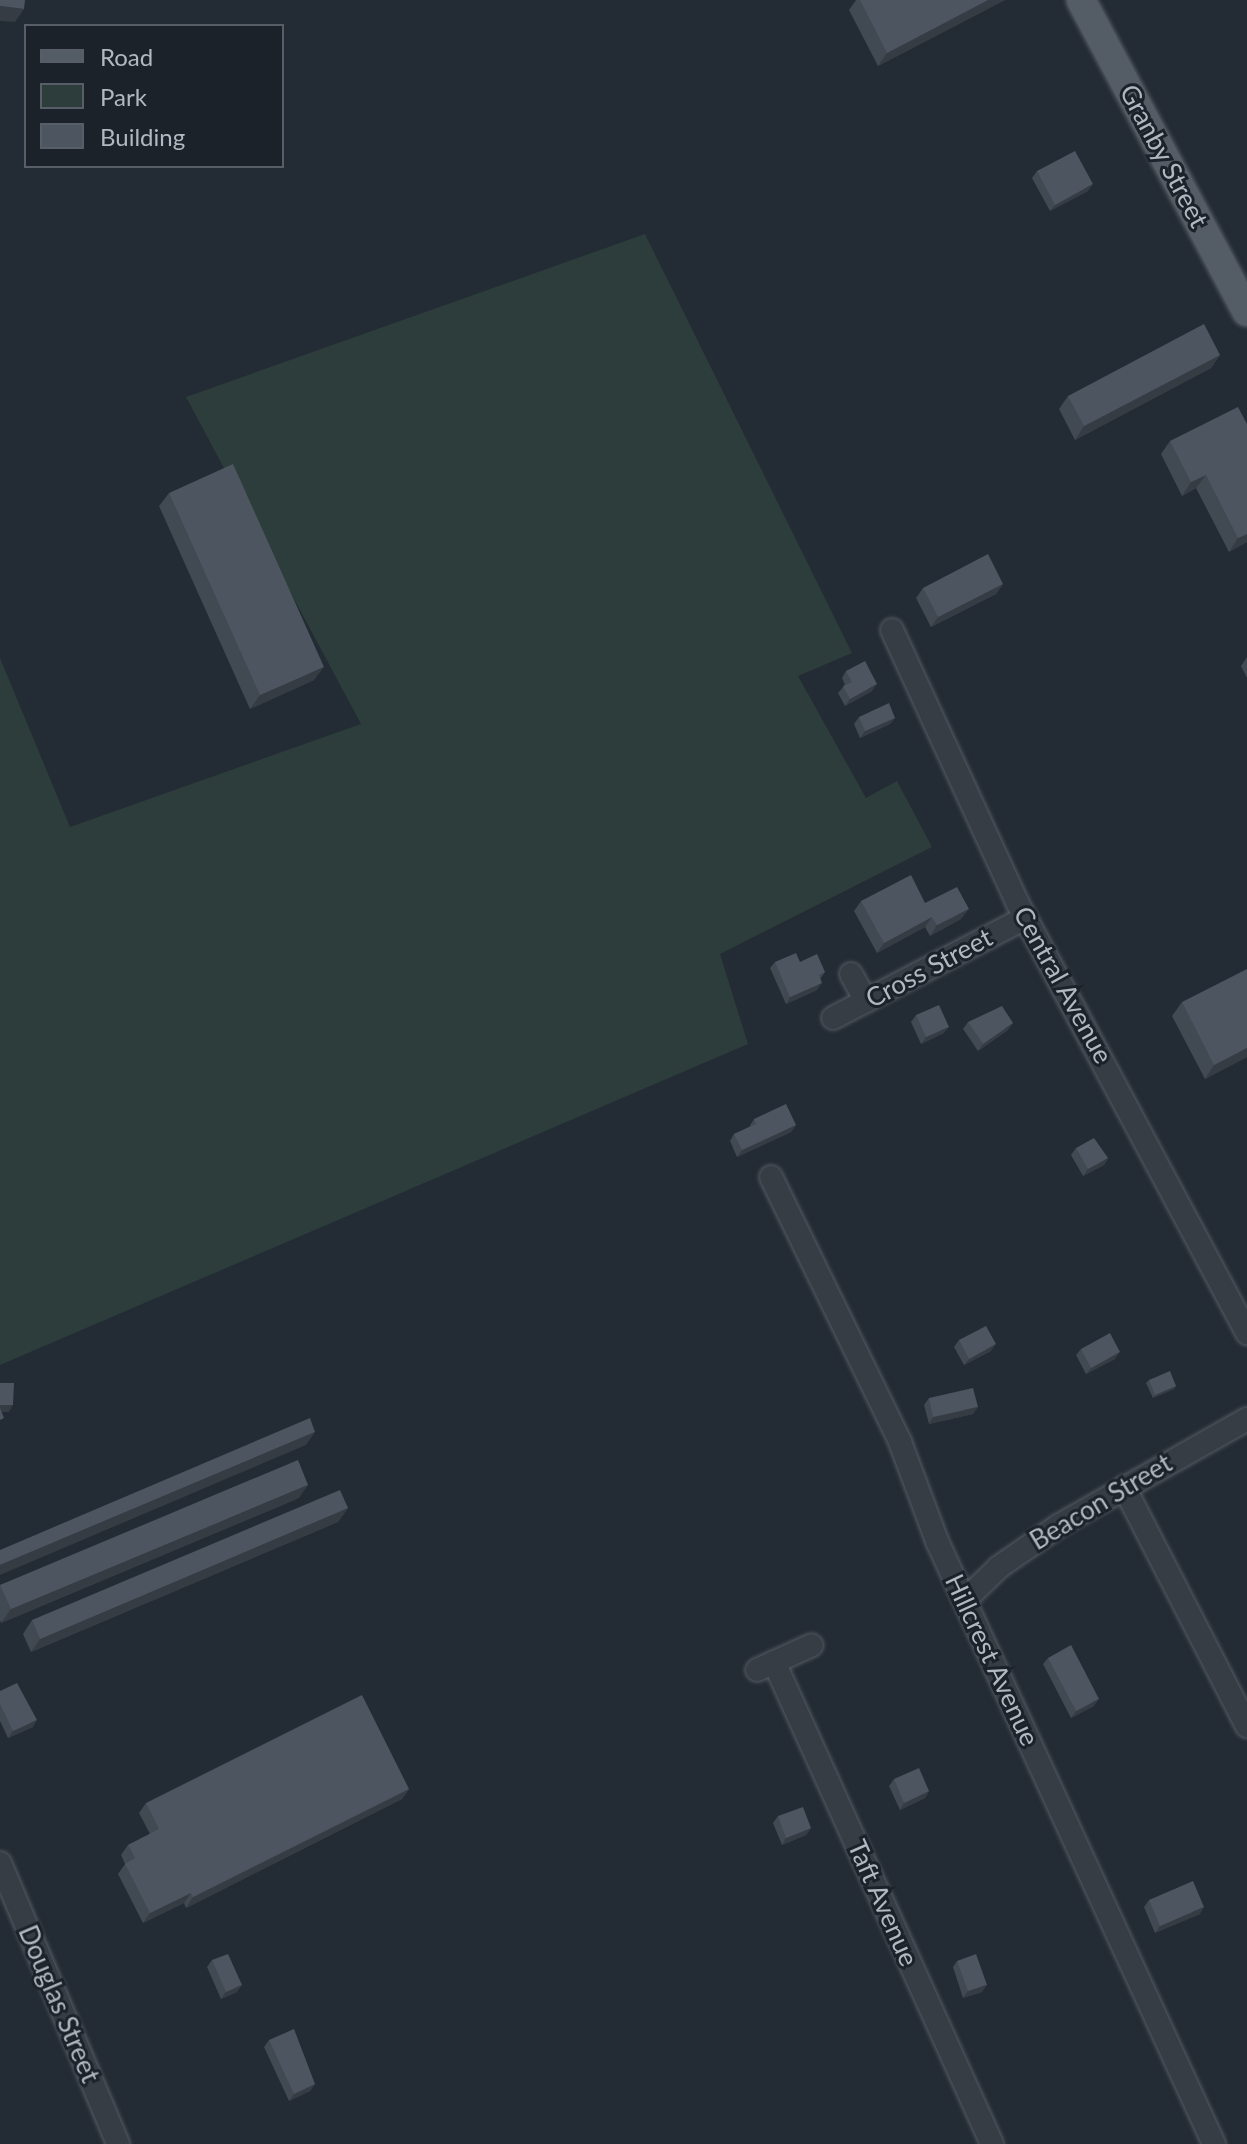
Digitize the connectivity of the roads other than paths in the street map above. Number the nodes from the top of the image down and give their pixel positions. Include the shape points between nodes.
1 (1081, 0) edge
2 (1247, 312) edge
3 (892, 630) dead end
4 (1025, 918) junction
5 (851, 974) dead end
6 (866, 1001) junction
7 (833, 1018) dead end
8 (771, 1177) dead end
9 (1247, 1333) edge
10 (1247, 1419) edge
11 (1124, 1487) junction
12 (965, 1600) junction
13 (812, 1645) dead end
14 (1247, 1726) edge
15 (0, 1863) edge
16 (118, 2144) edge
17 (992, 2144) edge
18 (1214, 2144) edge

1 - 2 main road, Granby Street
3 - 4 street, Central Avenue
4 - 6 street, Cross Street
4 - 9 street, Central Avenue
5 - 6 street
6 - 7 street, Cross Street
8 - 12 street, Hillcrest Avenue via 900,1442
10 - 11 street, Beacon Street
11 - 12 street, Beacon Street via 1013,1556
11 - 14 street
12 - 18 street, Hillcrest Avenue
13 - 17 street, Taft Avenue via 766,1666
15 - 16 street, Douglas Street

